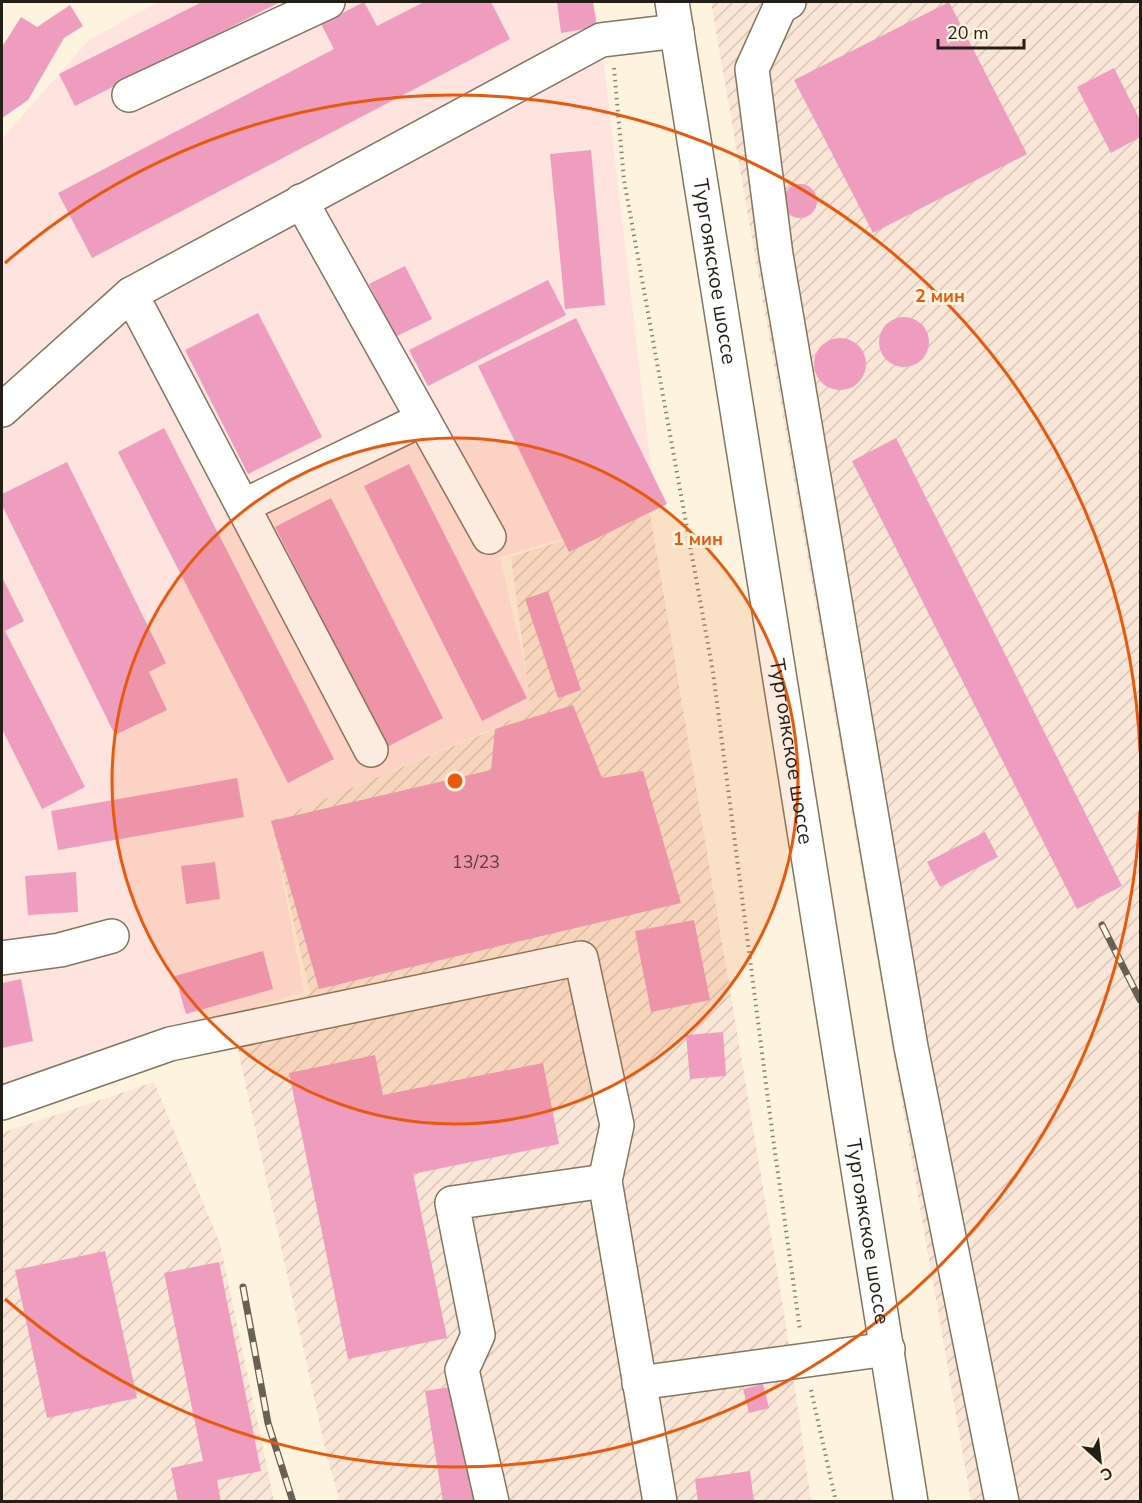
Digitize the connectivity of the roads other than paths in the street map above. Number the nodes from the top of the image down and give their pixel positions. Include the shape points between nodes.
1 (328, 2) edge
2 (789, 2) edge
3 (675, 16) edge
4 (129, 95) dead end
5 (301, 201) junction
6 (131, 294) junction
7 (2, 410) edge
8 (423, 418) junction
9 (243, 506) junction
10 (489, 537) dead end
11 (371, 750) dead end
12 (112, 936) dead end
13 (2, 958) edge
14 (2, 1103) edge
15 (605, 1181) junction
16 (888, 1349) junction
17 (639, 1383) junction
18 (492, 1502) edge
19 (660, 1502) edge
20 (911, 1502) edge
21 (1002, 1502) edge

1 - 4 main road
2 - 21 main road via 780,7 752,69 776,255 911,1047
3 - 5 main road via 601,40
3 - 16 main road, Тургоякское шоссе
5 - 6 main road
5 - 8 main road
6 - 7 main road
6 - 9 main road
8 - 9 main road
8 - 10 main road
9 - 11 main road
12 - 13 main road via 60,951
14 - 15 main road via 170,1044 581,958 617,1125
15 - 17 main road
15 - 18 main road via 452,1203 478,1335 462,1370
16 - 17 main road
16 - 20 main road, Тургоякское шоссе
17 - 19 main road

